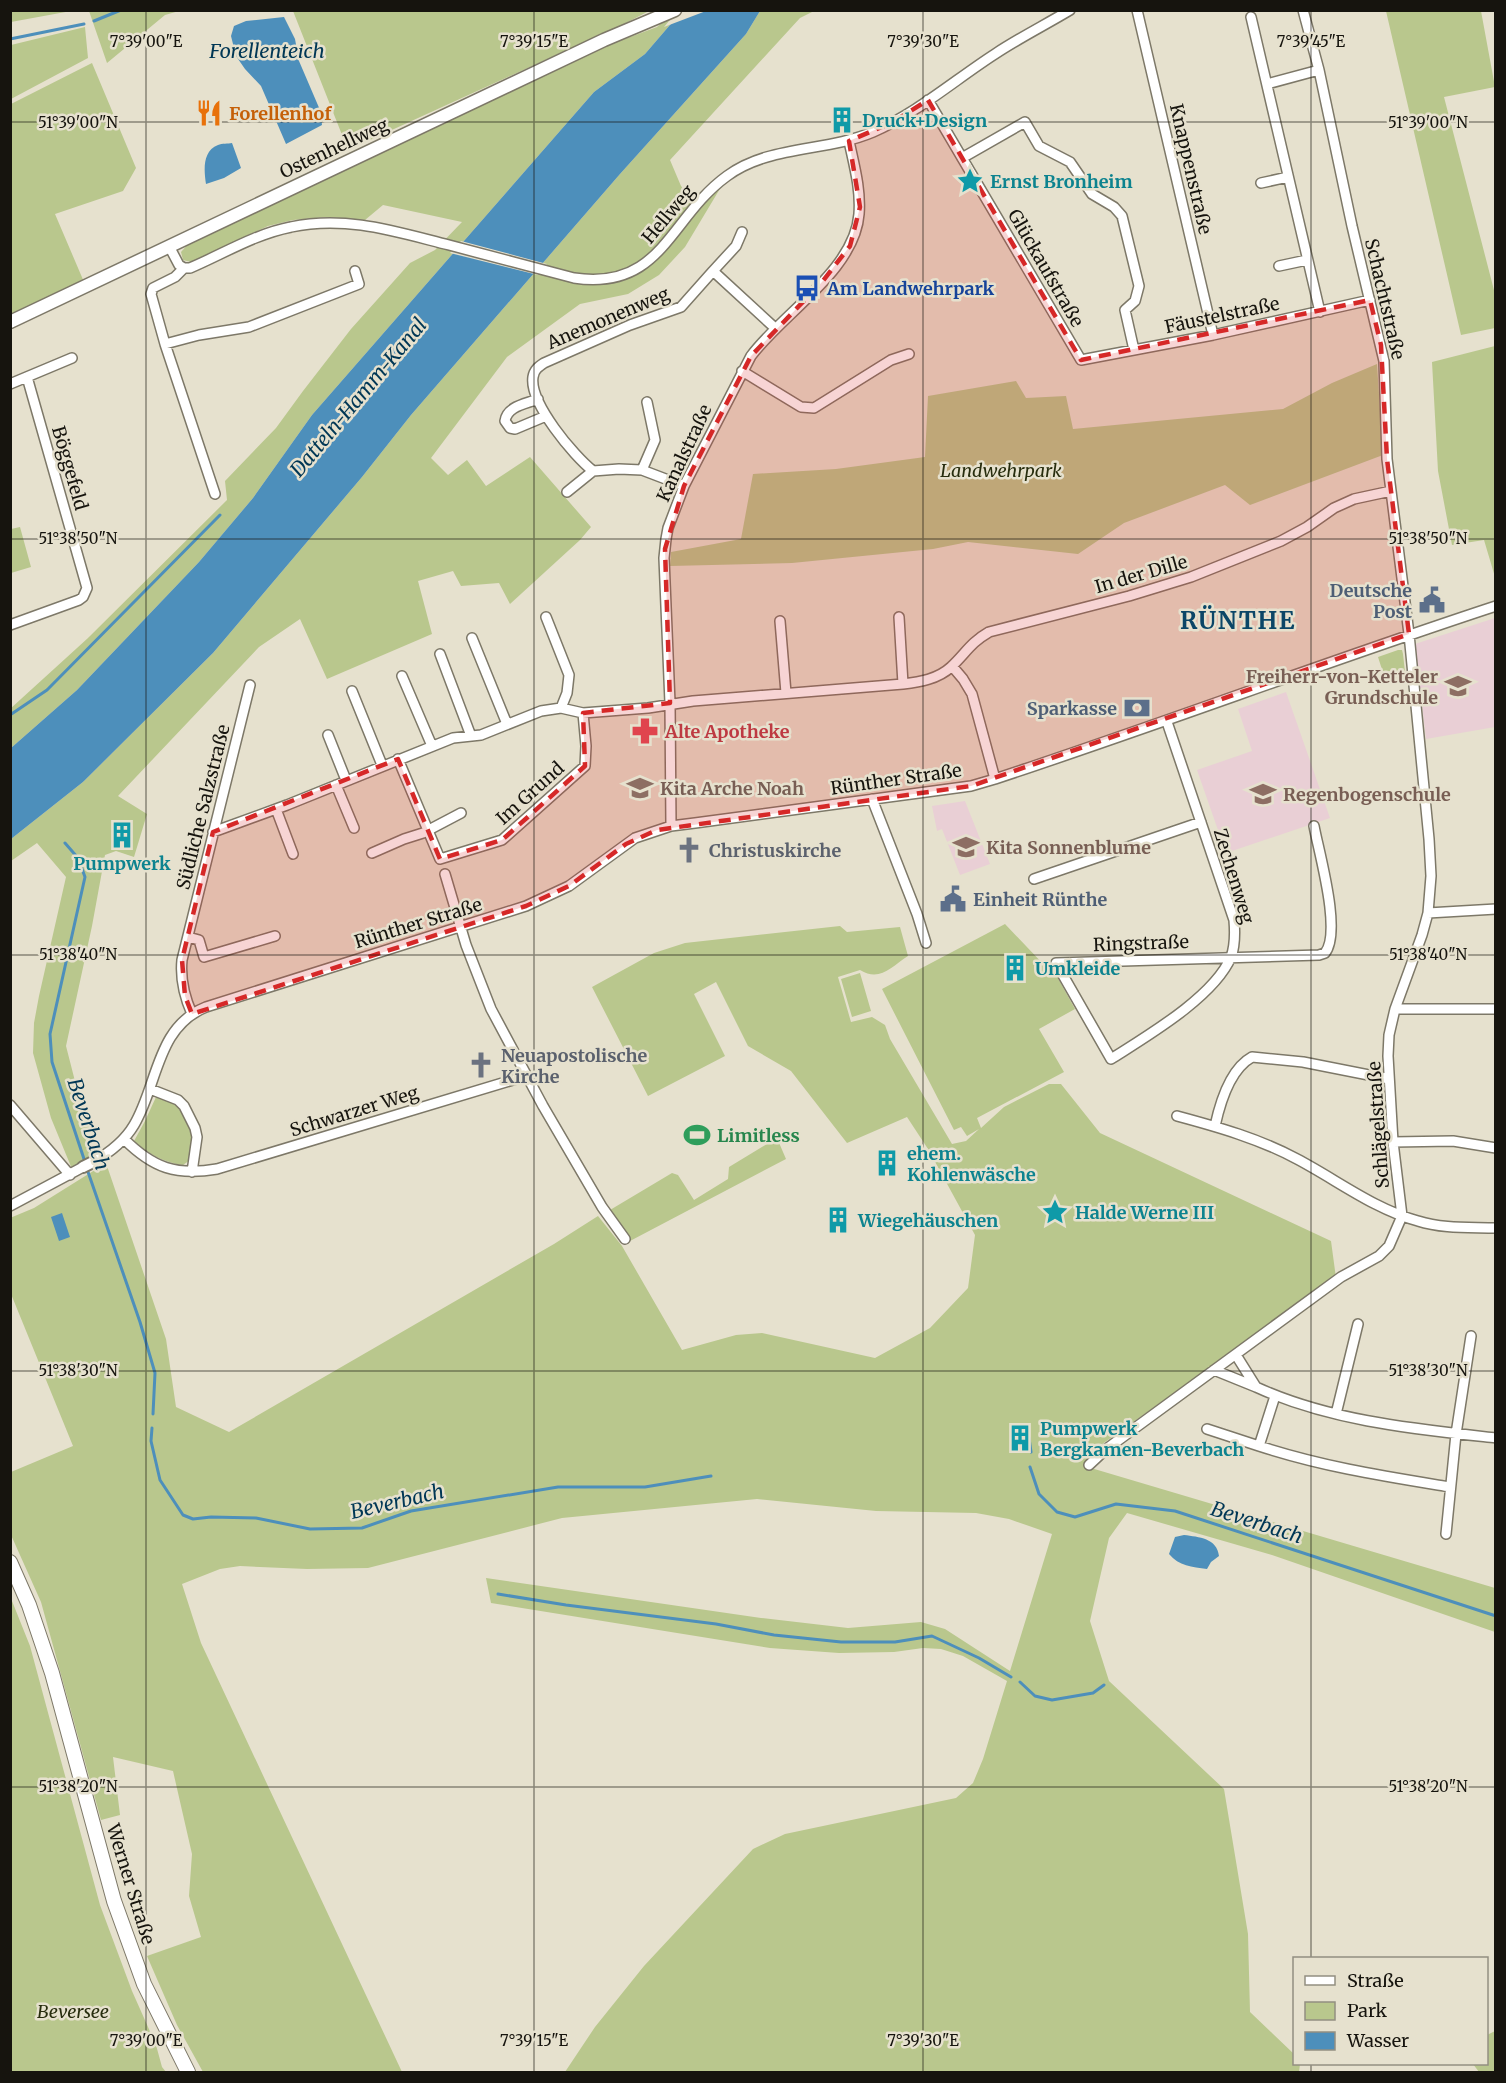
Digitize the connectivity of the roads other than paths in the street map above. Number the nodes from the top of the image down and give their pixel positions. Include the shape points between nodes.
1 (1070, 10) edge
2 (1137, 10) edge
3 (1303, 10) edge
4 (674, 11) edge
5 (1251, 17) dead end
6 (1319, 70) junction
7 (1267, 84) junction
8 (928, 100) junction
9 (849, 141) junction
10 (962, 158) junction
11 (1288, 177) junction
12 (1261, 183) dead end
13 (742, 232) dead end
14 (169, 246) junction
15 (1307, 260) junction
16 (1279, 266) dead end
17 (184, 268) junction
18 (355, 272) dead end
19 (713, 272) junction
20 (1370, 300) junction
21 (1320, 312) junction
22 (10, 322) edge
23 (775, 328) junction
24 (1213, 335) junction
25 (165, 344) junction
26 (1134, 350) junction
27 (909, 354) dead end
28 (72, 358) dead end
29 (1081, 360) joint
30 (742, 371) junction
31 (27, 377) junction
32 (10, 384) edge
33 (538, 399) junction
34 (647, 402) dead end
35 (546, 417) junction
36 (642, 470) junction
37 (593, 471) junction
38 (684, 486) junction
39 (1391, 491) junction
40 (567, 492) dead end
41 (215, 494) dead end
42 (1496, 606) edge
43 (546, 617) dead end
44 (899, 617) dead end
45 (780, 621) dead end
46 (10, 625) edge
47 (1409, 634) junction
48 (472, 638) dead end
49 (440, 654) dead end
50 (952, 666) junction
51 (402, 676) dead end
52 (903, 684) junction
53 (250, 685) dead end
54 (352, 691) dead end
55 (786, 693) junction
56 (670, 703) junction
57 (561, 708) junction
58 (583, 713) junction
59 (1167, 722) junction
60 (507, 724) junction
61 (328, 735) dead end
62 (471, 736) junction
63 (432, 746) junction
64 (398, 759) junction
65 (382, 765) junction
66 (994, 779) junction
67 (346, 780) junction
68 (336, 785) junction
69 (872, 799) junction
70 (276, 809) junction
71 (461, 813) dead end
72 (1201, 822) junction
73 (671, 826) junction
74 (1314, 826) dead end
75 (354, 828) dead end
76 (429, 829) junction
77 (213, 832) junction
78 (372, 853) dead end
79 (293, 854) dead end
80 (445, 874) dead end
81 (1034, 879) dead end
82 (1496, 909) edge
83 (1428, 913) junction
84 (461, 927) junction
85 (275, 936) dead end
86 (188, 937) junction
87 (926, 943) dead end
88 (1231, 957) junction
89 (1395, 1009) junction
90 (1496, 1009) edge
91 (192, 1014) junction
92 (1111, 1059) joint
93 (526, 1076) junction
94 (1389, 1079) junction
95 (150, 1089) junction
96 (10, 1105) edge
97 (1177, 1116) dead end
98 (1215, 1126) junction
99 (124, 1139) junction
100 (1393, 1142) junction
101 (1496, 1148) edge
102 (192, 1172) junction
103 (70, 1174) junction
104 (10, 1206) edge
105 (1402, 1216) junction
106 (1496, 1227) edge
107 (625, 1239) dead end
108 (1358, 1324) dead end
109 (1471, 1336) dead end
110 (1236, 1354) junction
111 (1214, 1370) junction
112 (1256, 1387) junction
113 (1275, 1396) junction
114 (1336, 1414) junction
115 (1207, 1430) dead end
116 (1456, 1434) junction
117 (1496, 1438) edge
118 (1259, 1446) junction
119 (1089, 1465) dead end
120 (1450, 1487) junction
121 (1446, 1534) dead end
122 (10, 1562) edge
123 (188, 2073) edge

1 - 8 street, Hellweg via 997,52
2 - 24 street, Knappenstraße
3 - 6 street, Schachtstraße
4 - 14 main road, Ostenhellweg via 604,40
5 - 7 street
6 - 7 street
6 - 20 street, Schachtstraße
7 - 11 street
8 - 9 street, Hellweg via 882,128
8 - 10 street, Glückaufstraße
9 - 17 street, Hellweg via 768,156 741,166 704,194 661,251 635,270 619,276 584,279 369,225 343,222 277,230
9 - 23 street, Kanalstraße via 860,207 850,246 822,282
10 - 26 street via 1025,122 1040,146 1070,162 1092,194 1118,211 1139,286 1135,301 1125,310
10 - 29 street, Glückaufstraße
11 - 12 street
11 - 15 street
13 - 19 street, Anemonenweg via 736,246
14 - 17 street
14 - 22 main road, Ostenhellweg
15 - 16 street
15 - 21 street
17 - 25 street, Hellweg via 176,277 153,288 151,294
18 - 25 street via 359,284 249,327 199,334
19 - 23 street
19 - 33 street, Anemonenweg via 681,307 630,324 537,368 533,383
20 - 21 street, Fäustelstraße
20 - 39 street, Schachtstraße via 1384,361
21 - 24 street, Fäustelstraße
23 - 30 street, Kanalstraße
24 - 26 street, Fäustelstraße
25 - 41 street
26 - 29 street, Fäustelstraße
27 - 30 street via 891,360 814,408 801,407
28 - 31 street
30 - 38 street, Kanalstraße
31 - 32 street
31 - 46 street, Böggefeld via 87,588 79,600
33 - 35 street, Anemonenweg
33 - 35 street via 507,413 507,425 514,429
34 - 36 street via 655,440
35 - 37 street, Anemonenweg
36 - 37 street
36 - 38 street
37 - 40 street
38 - 56 street, Kanalstraße via 668,528 665,549
39 - 47 street, Schachtstraße
39 - 50 street, In der Dille via 1354,499 1281,541 1191,578 989,632 971,644
42 - 47 street, Rünther Straße
43 - 57 street via 569,675
44 - 52 street
45 - 55 street
47 - 59 street, Rünther Straße
47 - 83 street, Schlägelstraße via 1430,839
48 - 60 street
49 - 62 street
50 - 52 street, In der Dille via 931,678
50 - 66 street via 972,694
51 - 63 street
52 - 55 street, In der Dille
53 - 77 street, Südliche Salzstraße
54 - 65 street
55 - 56 street, In der Dille
56 - 58 street, In der Dille
56 - 73 street, Kanalstraße
57 - 58 street, In der Dille
57 - 60 street
58 - 76 street, Im Grund via 585,766 502,840 440,859
59 - 66 street, Rünther Straße
59 - 72 street, Zechenweg
60 - 62 street
61 - 67 street
62 - 63 street
63 - 64 street
64 - 65 street
64 - 76 street, Im Grund
65 - 67 street
66 - 69 street, Rünther Straße via 970,786
67 - 68 street
68 - 70 street
68 - 75 street
69 - 73 street, Rünther Straße
69 - 87 street
70 - 77 street
70 - 79 street
71 - 76 street
72 - 81 street
72 - 88 street, Zechenweg via 1234,920
73 - 84 street, Rünther Straße via 635,838 550,897
74 - 88 street via 1331,910 1330,947 1318,955
76 - 78 street
77 - 86 street, Südliche Salzstraße
80 - 84 street
82 - 83 street
83 - 89 street, Schlägelstraße
84 - 91 street, Rünther Straße
84 - 93 street via 491,1009
85 - 86 street via 204,957 199,940
86 - 91 street, Südliche Salzstraße via 181,981
88 - 92 street, Zechenweg via 1217,980 1195,999
88 - 92 street, Ringstraße via 1056,963
89 - 90 street
89 - 94 street, Schlägelstraße via 1389,1035
91 - 95 street, Rünther Straße via 163,1049
93 - 102 street, Schwarzer Weg via 217,1169
93 - 107 street via 602,1208
94 - 98 street via 1303,1062 1252,1057 1226,1089
94 - 100 street, Schlägelstraße
95 - 99 street, Rünther Straße
95 - 102 street via 184,1106 197,1137
96 - 103 street
97 - 98 street
98 - 105 street via 1296,1158
99 - 102 street, Schwarzer Weg via 152,1162
99 - 103 street, Rünther Straße
100 - 101 street via 1453,1141
100 - 105 street, Schlägelstraße
103 - 104 street, Rünther Straße
105 - 106 street via 1434,1225
105 - 110 street via 1389,1246 1379,1256 1341,1277
108 - 114 street
109 - 116 street
110 - 111 street
110 - 112 street
111 - 112 street
111 - 119 street via 1105,1449
112 - 113 street
113 - 114 street
113 - 118 street
114 - 116 street
115 - 118 street
116 - 117 street
116 - 120 street
118 - 120 street via 1342,1470
120 - 121 street
122 - 123 main road, Werner Straße via 52,1673 114,1901 144,1984

